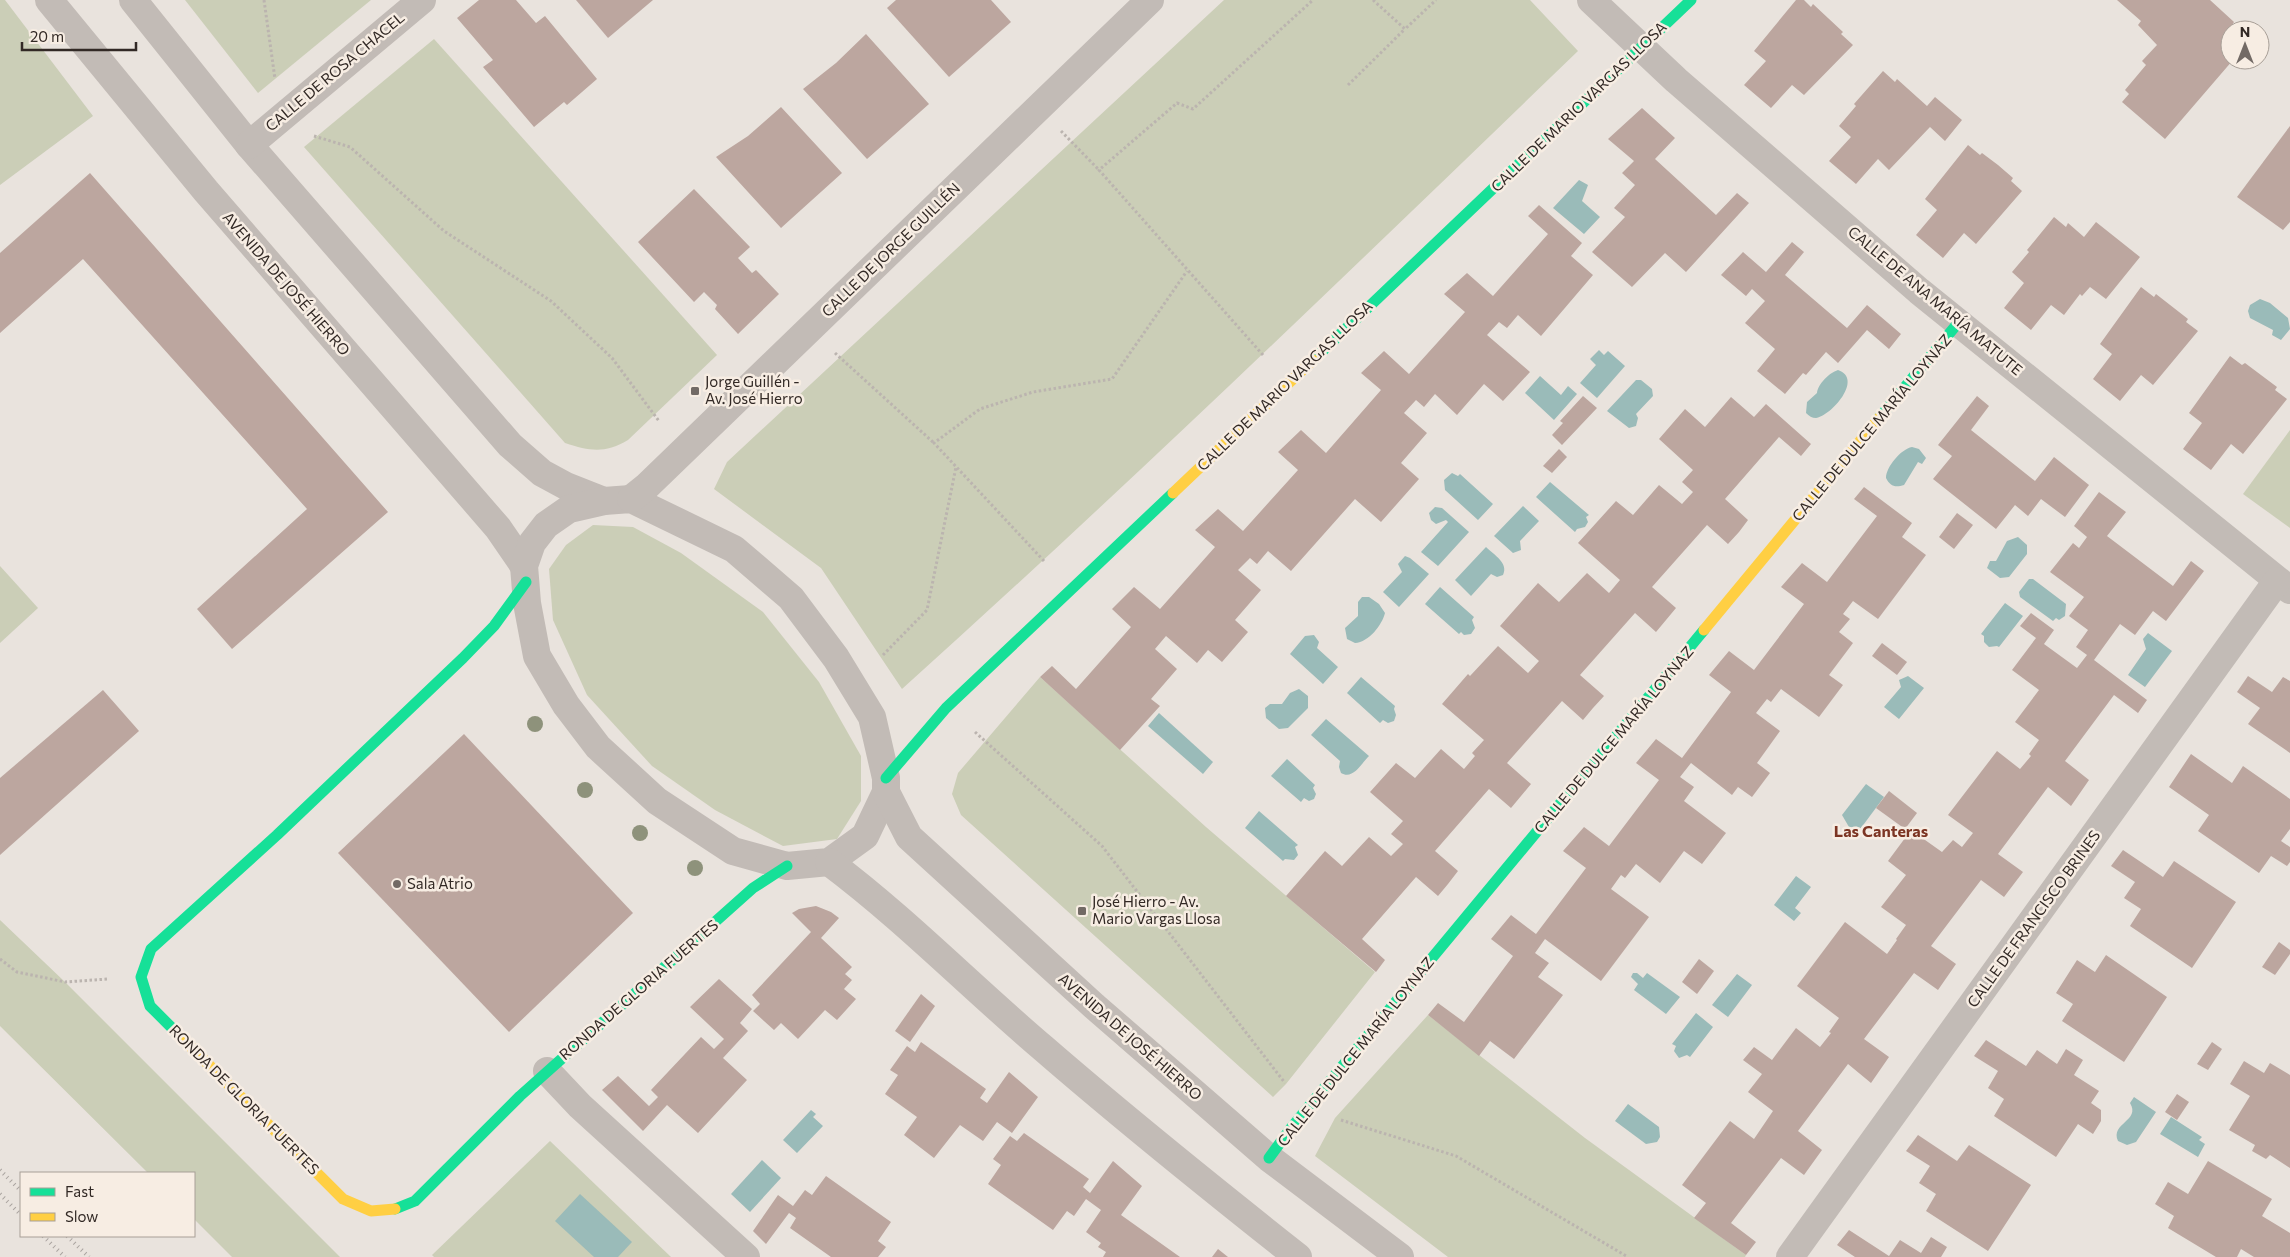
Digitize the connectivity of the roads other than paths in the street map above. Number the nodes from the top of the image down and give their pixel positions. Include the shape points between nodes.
1 (50, 0) edge
2 (133, 0) edge
3 (422, 0) edge
4 (1150, 0) edge
5 (1591, 0) edge
6 (1691, 0) edge
7 (1640, 48) junction
8 (249, 145) junction
9 (1958, 323) junction
10 (631, 499) junction
11 (604, 501) junction
12 (525, 574) junction
13 (2284, 585) edge
14 (886, 785) junction
15 (829, 862) junction
16 (787, 866) junction
17 (547, 1072) junction
18 (1270, 1158) junction
19 (746, 1257) edge
20 (1298, 1257) edge
21 (1400, 1257) edge
22 (1790, 1257) edge

1 - 12 street, AVENIDA DE JOSÉ HIERRO via 206,191 498,528
2 - 8 street
3 - 8 street, CALLE DE ROSA CHACEL
4 - 10 street, CALLE DE JORGE GUILLÉN
5 - 7 street, CALLE DE ANA MARÍA MATUTE
6 - 7 street, CALLE DE MARIO VARGAS LLOSA
7 - 9 street, CALLE DE ANA MARÍA MATUTE
7 - 14 street, CALLE DE MARIO VARGAS LLOSA via 946,708
8 - 11 street via 510,445 542,473
9 - 13 street, CALLE DE ANA MARÍA MATUTE
9 - 18 street, CALLE DE DULCE MARÍA LOYNAZ via 1291,1128
10 - 11 street
10 - 14 street, AVENIDA DE JOSÉ HIERRO via 734,549 791,598 836,658 872,717
11 - 12 street via 569,509 546,525 532,543
12 - 16 street via 537,656 566,705 598,747 658,801 734,851
12 - 17 street, RONDA DE GLORIA FUERTES via 494,626 277,835 150,949 141,976 150,1006 343,1199 363,1210 389,1212 415,1201
13 - 22 street, CALLE DE FRANCISCO BRINES
14 - 15 street via 865,836
14 - 18 street, AVENIDA DE JOSÉ HIERRO via 909,837 944,871
15 - 16 street
15 - 20 street via 1151,1140
16 - 17 street, RONDA DE GLORIA FUERTES via 753,888
17 - 19 street
18 - 21 street, AVENIDA DE JOSÉ HIERRO

